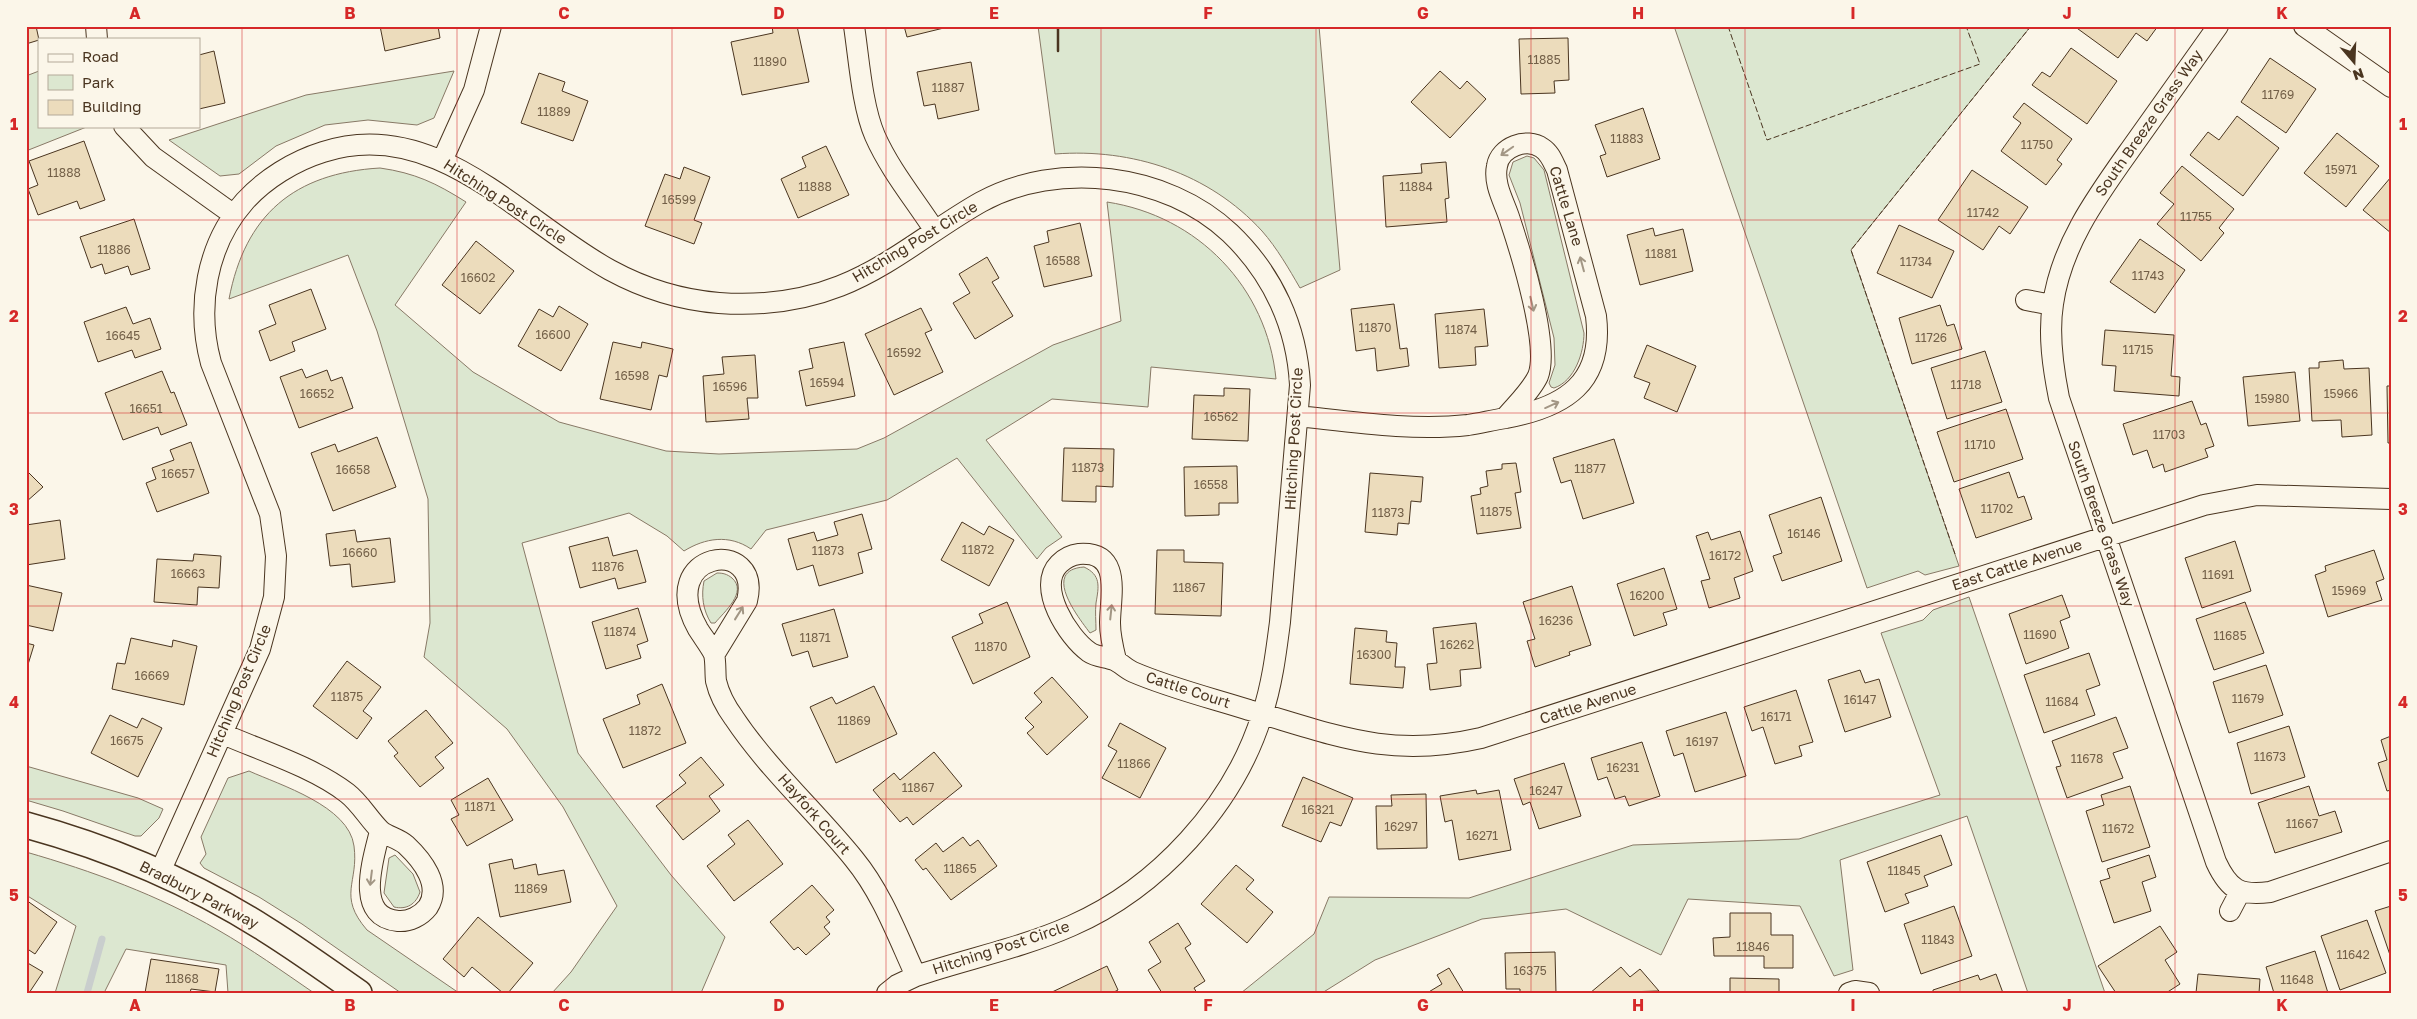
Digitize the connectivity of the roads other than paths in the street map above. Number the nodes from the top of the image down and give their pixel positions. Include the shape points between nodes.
1 (491, 26) edge
2 (854, 26) edge
3 (2218, 26) edge
4 (2304, 26) edge
5 (2391, 87) edge
6 (126, 128) edge
7 (442, 161) junction
8 (234, 215) junction
9 (935, 230) junction
10 (2026, 300) dead end
11 (2052, 305) junction
12 (1298, 416) junction
13 (1505, 418) junction
14 (2391, 499) edge
15 (2106, 536) junction
16 (1908, 600) joint
17 (714, 655) dead end
18 (1116, 660) junction
19 (1263, 714) junction
20 (223, 734) junction
21 (26, 825) edge
22 (380, 831) dead end
23 (2391, 851) edge
24 (160, 872) junction
25 (2240, 892) junction
26 (2230, 911) dead end
27 (916, 976) junction
28 (359, 993) edge
29 (887, 993) edge
30 (1849, 993) edge
31 (1869, 993) edge

1 - 7 street via 474,90
2 - 9 street via 875,135
3 - 11 street, South Breeze Grass Way via 2086,213 2066,255
4 - 5 street
6 - 8 street via 153,157
7 - 8 street, Hitching Post Circle via 402,147 382,145 330,149 277,174 247,199
7 - 9 street, Hitching Post Circle via 466,173 613,272 647,287 717,303 779,301 836,288 884,264
8 - 20 street, Hitching Post Circle via 222,235 210,269 205,304 206,343 270,514 276,574 265,635
9 - 12 street, Hitching Post Circle via 1005,191 1066,178 1134,183 1187,203 1216,222 1244,247 1279,300 1297,351
10 - 11 street
11 - 15 street, South Breeze Grass Way via 2052,352 2059,398
12 - 13 street, Cattle Lane via 1427,426 1469,425
12 - 19 street, Hitching Post Circle via 1279,632
13 -> 13 street, Cattle Lane via 1547,408 1572,393 1592,367 1599,336 1557,170 1550,156 1532,143 1510,148 1500,156 1497,166 1496,180 1513,228 1542,349 1533,385
14 - 15 street, East Cattle Avenue via 2277,495 2238,497 2204,504
15 - 16 street, East Cattle Avenue
15 - 25 street, South Breeze Grass Way via 2216,862 2225,879
16 - 19 street, Cattle Avenue via 1481,738 1448,745 1378,745
17 - 27 street, Hayfork Court via 716,680 730,712 744,733 867,876
18 -> 18 street, Cattle Court via 1110,625 1114,592 1109,570 1093,555 1074,555 1057,567 1052,577 1051,589 1061,620 1090,653
18 - 19 street, Cattle Court via 1134,672
19 - 27 street, Hitching Post Circle via 1232,782 1203,823 1170,859 1124,896 1050,935
20 - 22 street via 303,769 345,792 367,812
20 - 24 street, Hitching Post Circle
21 - 24 street, Bradbury Parkway
23 - 25 street via 2270,892
24 - 28 street, Bradbury Parkway via 265,929
25 - 26 street
27 - 29 street, Hitching Post Circle via 897,984
30 - 31 street

